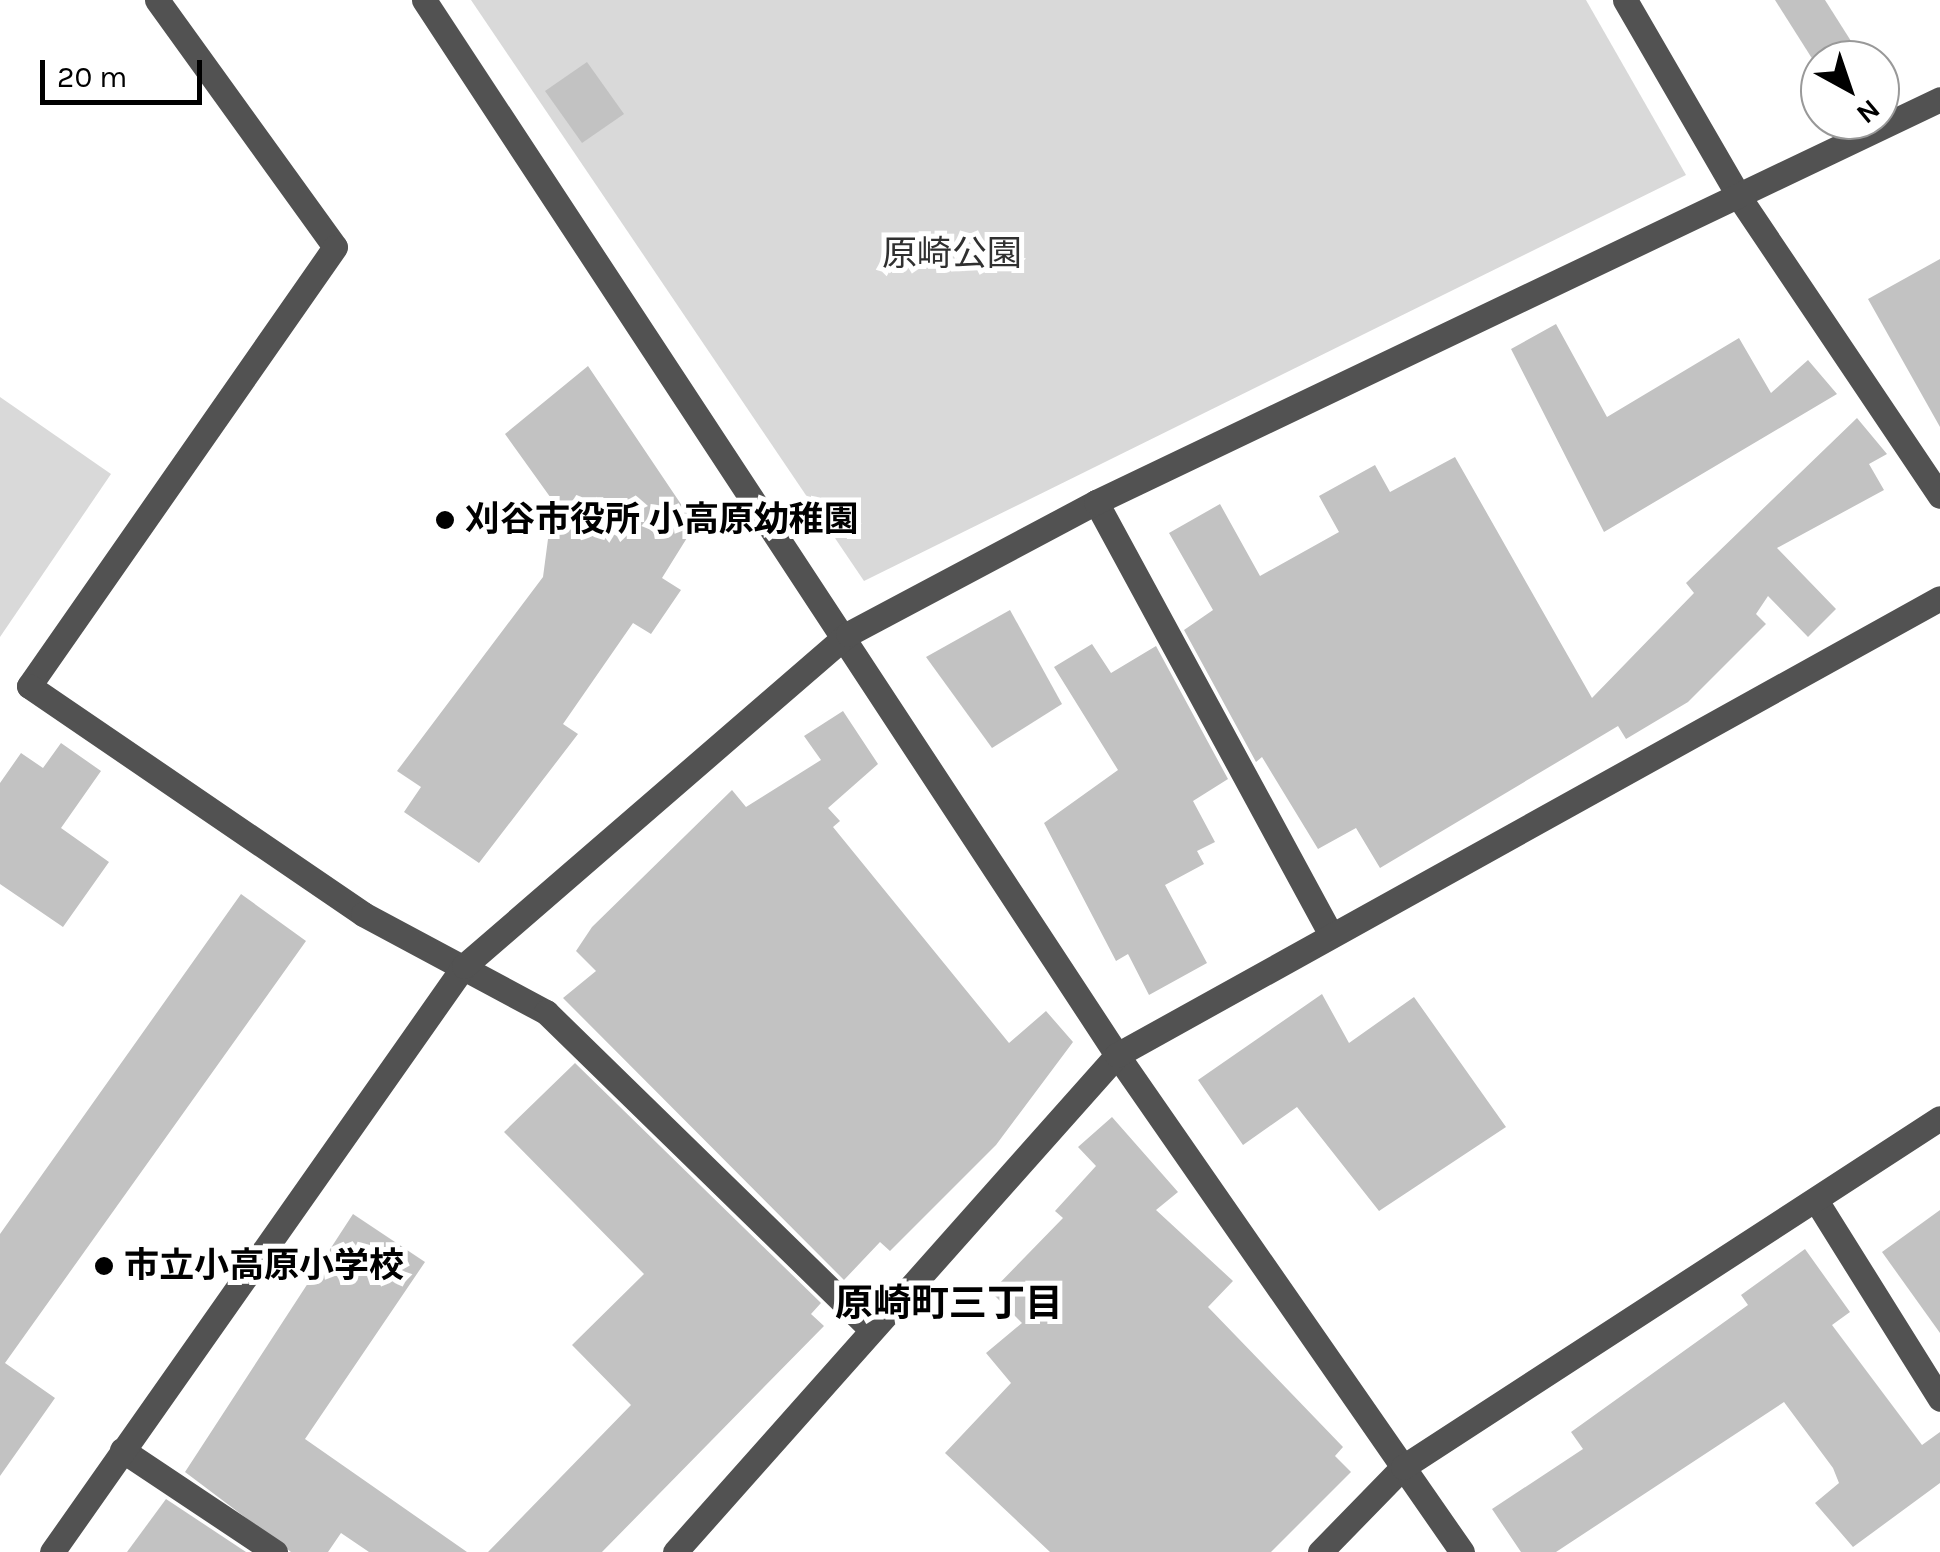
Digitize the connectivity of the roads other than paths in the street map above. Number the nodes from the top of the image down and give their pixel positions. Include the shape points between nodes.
1 (157, 0) edge
2 (424, 0) edge
3 (1625, 0) edge
4 (1940, 99) edge
5 (1739, 197) junction
6 (1940, 496) edge
7 (1096, 502) junction
8 (1940, 598) edge
9 (848, 634) junction
10 (1330, 933) junction
11 (464, 966) junction
12 (1117, 1055) junction
13 (1940, 1118) edge
14 (1817, 1202) junction
15 (869, 1327) junction
16 (1940, 1399) edge
17 (122, 1450) junction
18 (1403, 1467) junction
19 (52, 1552) edge
20 (275, 1552) edge
21 (675, 1552) edge
22 (1320, 1552) edge
23 (1462, 1552) edge

1 - 11 street via 335,247 29,686 363,914
2 - 9 street
3 - 5 street
4 - 5 street
5 - 6 street
5 - 7 street
7 - 9 street
7 - 10 street
8 - 10 street
9 - 11 street
9 - 12 street
10 - 12 street
11 - 15 street via 546,1012
11 - 17 street
12 - 15 street
12 - 18 street
13 - 14 street
14 - 16 street
14 - 18 street
15 - 21 street
17 - 19 street
17 - 20 street
18 - 22 street
18 - 23 street

